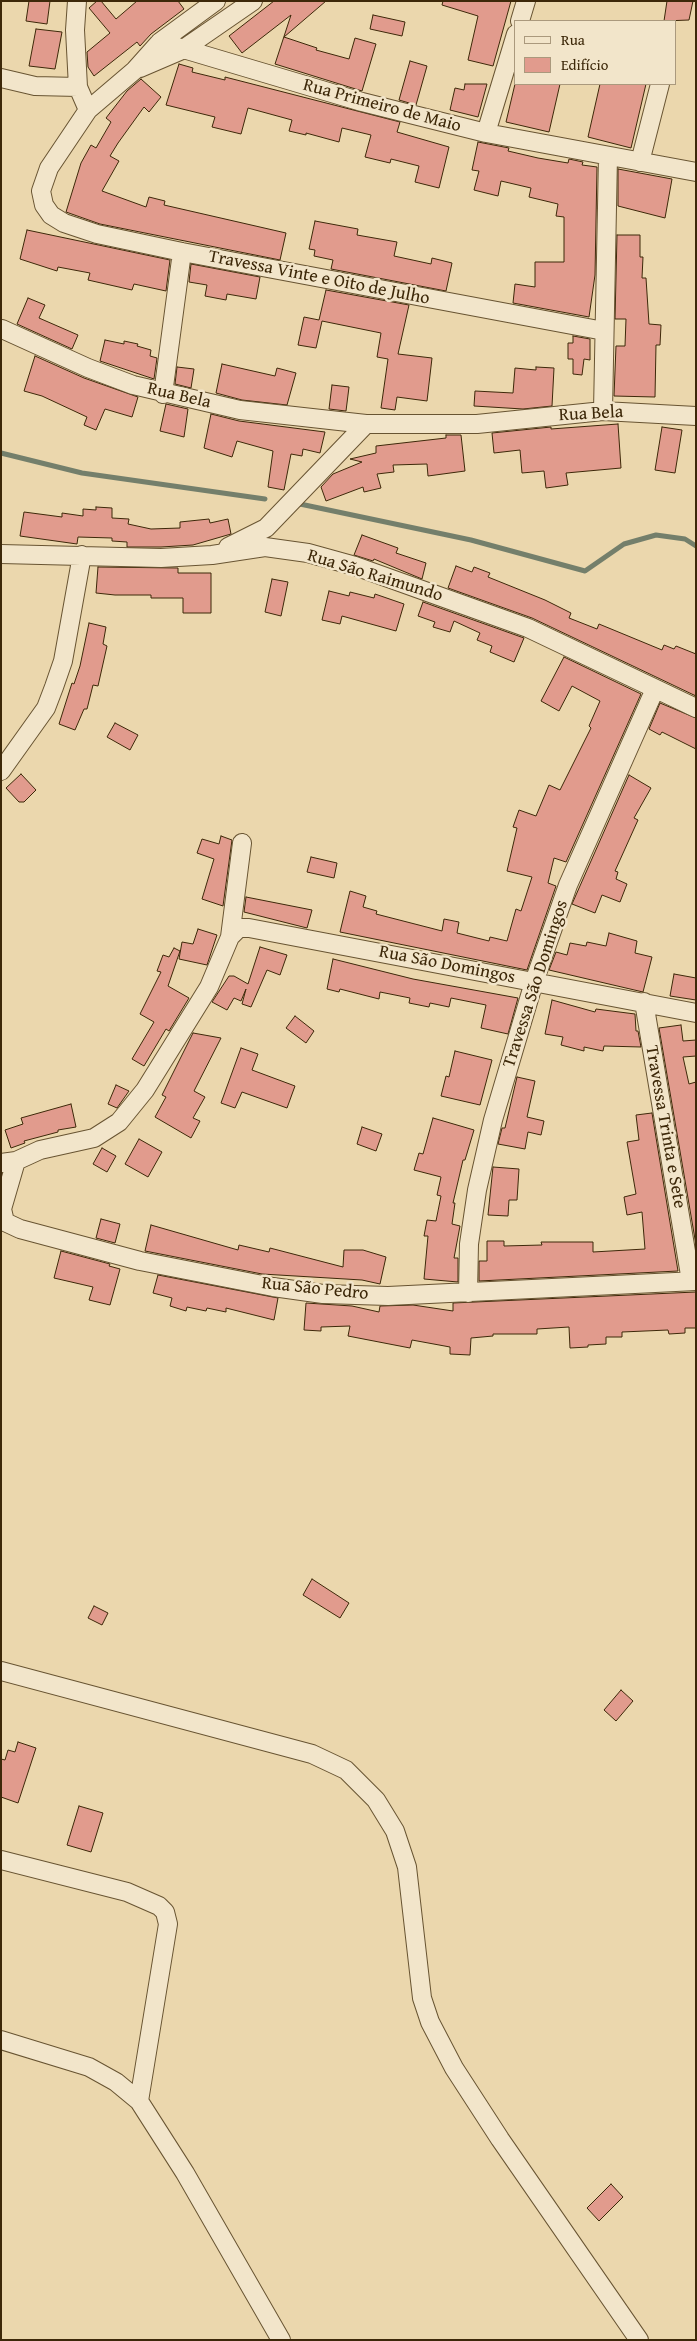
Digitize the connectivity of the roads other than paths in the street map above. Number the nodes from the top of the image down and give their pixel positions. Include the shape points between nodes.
1 (77, 1) edge
2 (216, 1) edge
3 (252, 1) edge
4 (526, 1) edge
5 (520, 20) edge
6 (514, 41) edge
7 (160, 42) junction
8 (182, 50) junction
9 (135, 70) junction
10 (1, 78) edge
11 (660, 85) edge
12 (78, 86) junction
13 (88, 110) junction
14 (486, 133) junction
15 (608, 156) junction
16 (640, 162) junction
17 (696, 172) edge
18 (182, 252) junction
19 (2, 329) edge
20 (604, 331) junction
21 (163, 394) junction
22 (603, 411) junction
23 (696, 416) edge
24 (366, 424) junction
25 (1, 554) edge
26 (212, 555) junction
27 (82, 556) junction
28 (655, 689) junction
29 (696, 708) edge
30 (1, 771) edge
31 (242, 843) dead end
32 (230, 937) junction
33 (534, 982) junction
34 (644, 1002) junction
35 (696, 1013) edge
36 (9, 1162) edge
37 (693, 1281) edge
38 (468, 1293) junction
39 (1, 1670) edge
40 (1, 1860) edge
41 (1, 2040) edge
42 (140, 2100) junction
43 (281, 2340) edge
44 (639, 2340) edge

1 - 12 street
2 - 7 street
3 - 8 street
4 - 5 street
6 - 14 street
7 - 8 street, Rua Primeiro de Maio
7 - 9 street
8 - 9 street
8 - 14 street, Rua Primeiro de Maio via 362,102
9 - 13 street
10 - 12 street via 35,86
11 - 16 street
12 - 13 street
13 - 18 street, Travessa Vinte e Oito de Julho via 49,168 41,190 44,205 51,215 64,223 97,234
14 - 15 street, Rua Primeiro de Maio
15 - 16 street, Rua Primeiro de Maio
15 - 20 street
16 - 17 street, Rua Primeiro de Maio
18 - 20 street, Travessa Vinte e Oito de Julho
18 - 21 street
19 - 21 street, Rua Bela via 88,368
20 - 22 street
21 - 24 street, Rua Bela via 240,410
22 - 23 street, Rua Bela
22 - 24 street, Rua Bela via 477,424
24 - 26 street via 266,528
25 - 27 street, Rua São Raimundo
26 - 27 street, Rua São Raimundo via 161,558
26 - 28 street, Rua São Raimundo via 264,546 308,553 355,566 528,628
27 - 30 street via 63,661 54,687 46,708
28 - 29 street, Rua São Raimundo
28 - 33 street, Travessa São Domingos via 572,876
31 - 32 street
32 - 33 street, Rua São Domingos via 239,928 249,928
32 - 36 street via 190,1022 145,1090 119,1122 94,1138 40,1150
33 - 34 street, Rua São Domingos
33 - 38 street, Travessa São Domingos via 493,1120 477,1190 469,1244
34 - 35 street, Rua São Domingos
34 - 37 street, Travessa Trinta e Sete
36 - 38 street, Rua São Pedro via 2,1209 5,1222 20,1229 140,1261 273,1287 323,1294
37 - 38 street, Rua São Pedro
39 - 44 street via 312,1754 346,1770 376,1800 395,1831 407,1867 422,1998 430,2022 454,2068 500,2139
40 - 42 street via 127,1892 159,1906 165,1912 168,1924
41 - 42 street via 89,2067
42 - 43 street

